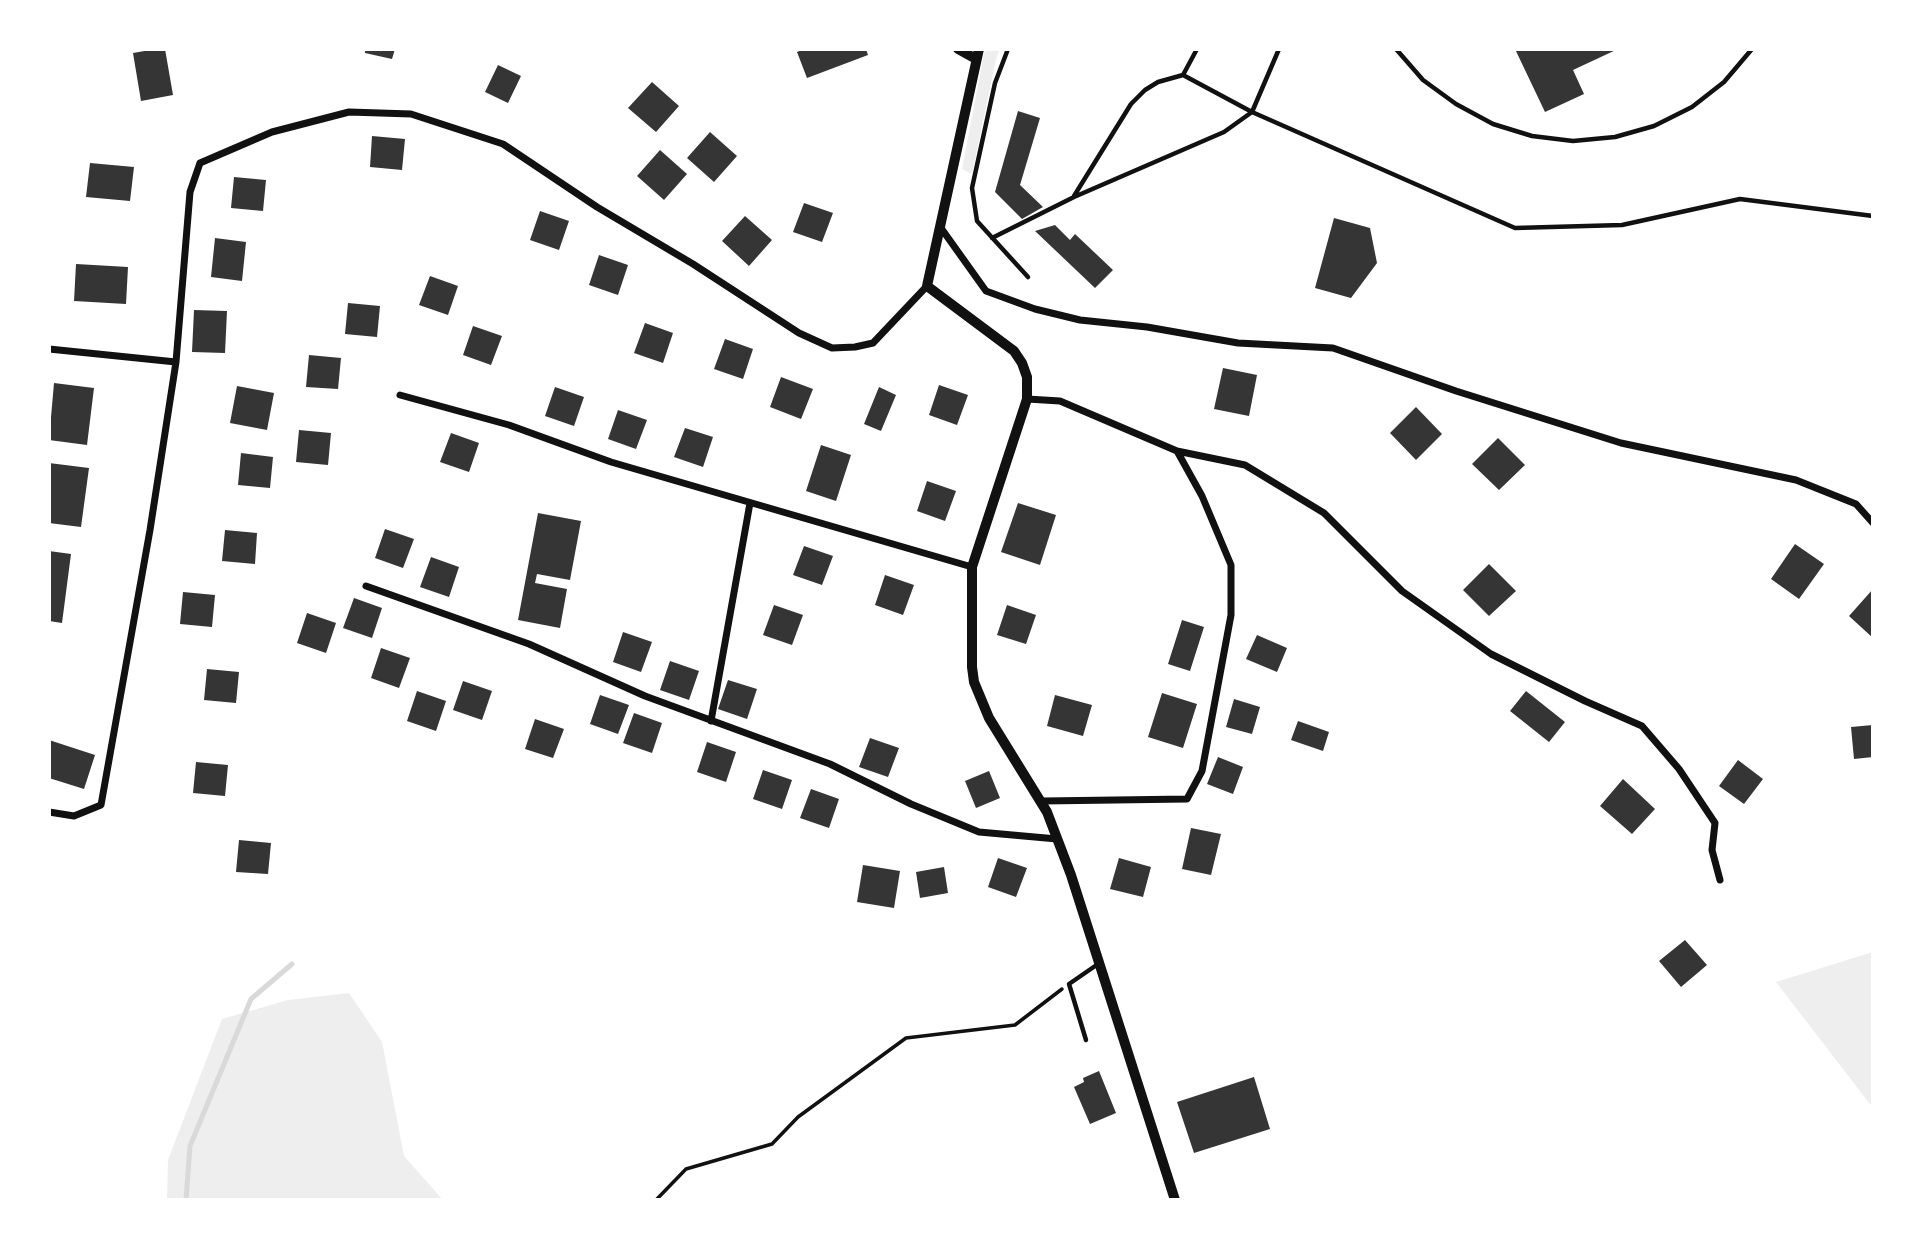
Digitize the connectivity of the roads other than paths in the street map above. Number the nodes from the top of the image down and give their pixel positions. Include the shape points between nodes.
1 (958, 49) edge
2 (1008, 49) edge
3 (1197, 49) edge
4 (1279, 49) edge
5 (1396, 49) edge
6 (1752, 49) edge
7 (977, 54) edge
8 (1183, 75) junction
9 (1252, 112) junction
10 (1074, 197) junction
11 (1873, 216) edge
12 (941, 228) junction
13 (992, 238) junction
14 (1028, 277) dead end
15 (927, 286) junction
16 (49, 349) edge
17 (176, 362) junction
18 (400, 395) dead end
19 (1027, 398) junction
20 (1177, 451) junction
21 (750, 503) junction
22 (1873, 523) edge
23 (972, 567) junction
24 (366, 586) dead end
25 (711, 721) junction
26 (1043, 802) junction
27 (49, 811) edge
28 (1057, 839) junction
29 (1720, 880) dead end
30 (1098, 963) junction
31 (1086, 1040) dead end
32 (1175, 1200) edge

1 - 7 street
2 - 13 lane via 995,83 972,188 977,221
3 - 8 lane
4 - 9 lane
5 - 6 lane via 1423,80 1493,124 1532,136 1573,141 1615,137 1654,126 1692,107 1724,82
7 - 12 street
8 - 9 lane
8 - 10 lane via 1158,82 1131,104
9 - 10 lane via 1224,132
9 - 11 lane via 1515,228 1622,225 1740,200
10 - 13 lane
12 - 15 street
12 - 22 street via 986,290 1035,309 1238,344 1333,348 1621,443 1796,480 1856,504
13 - 14 lane
15 - 17 street via 873,343 832,348 799,333 503,144 411,114 349,112 272,132 200,163 190,192
15 - 19 street via 1014,351 1027,377
16 - 17 street
17 - 27 street via 101,805 74,816
18 - 21 street
19 - 20 street via 1060,401
19 - 23 street
20 - 26 street via 1231,565 1231,615 1202,771 1188,799
20 - 29 street via 1245,465 1324,513 1402,591 1491,654 1642,726 1679,769 1715,823 1713,850
21 - 23 street
21 - 25 street
23 - 26 street via 974,682 989,718
24 - 25 street via 529,644
25 - 28 street via 830,764 979,832
26 - 28 street
28 - 30 street
30 - 31 lane via 1069,984
30 - 32 street

